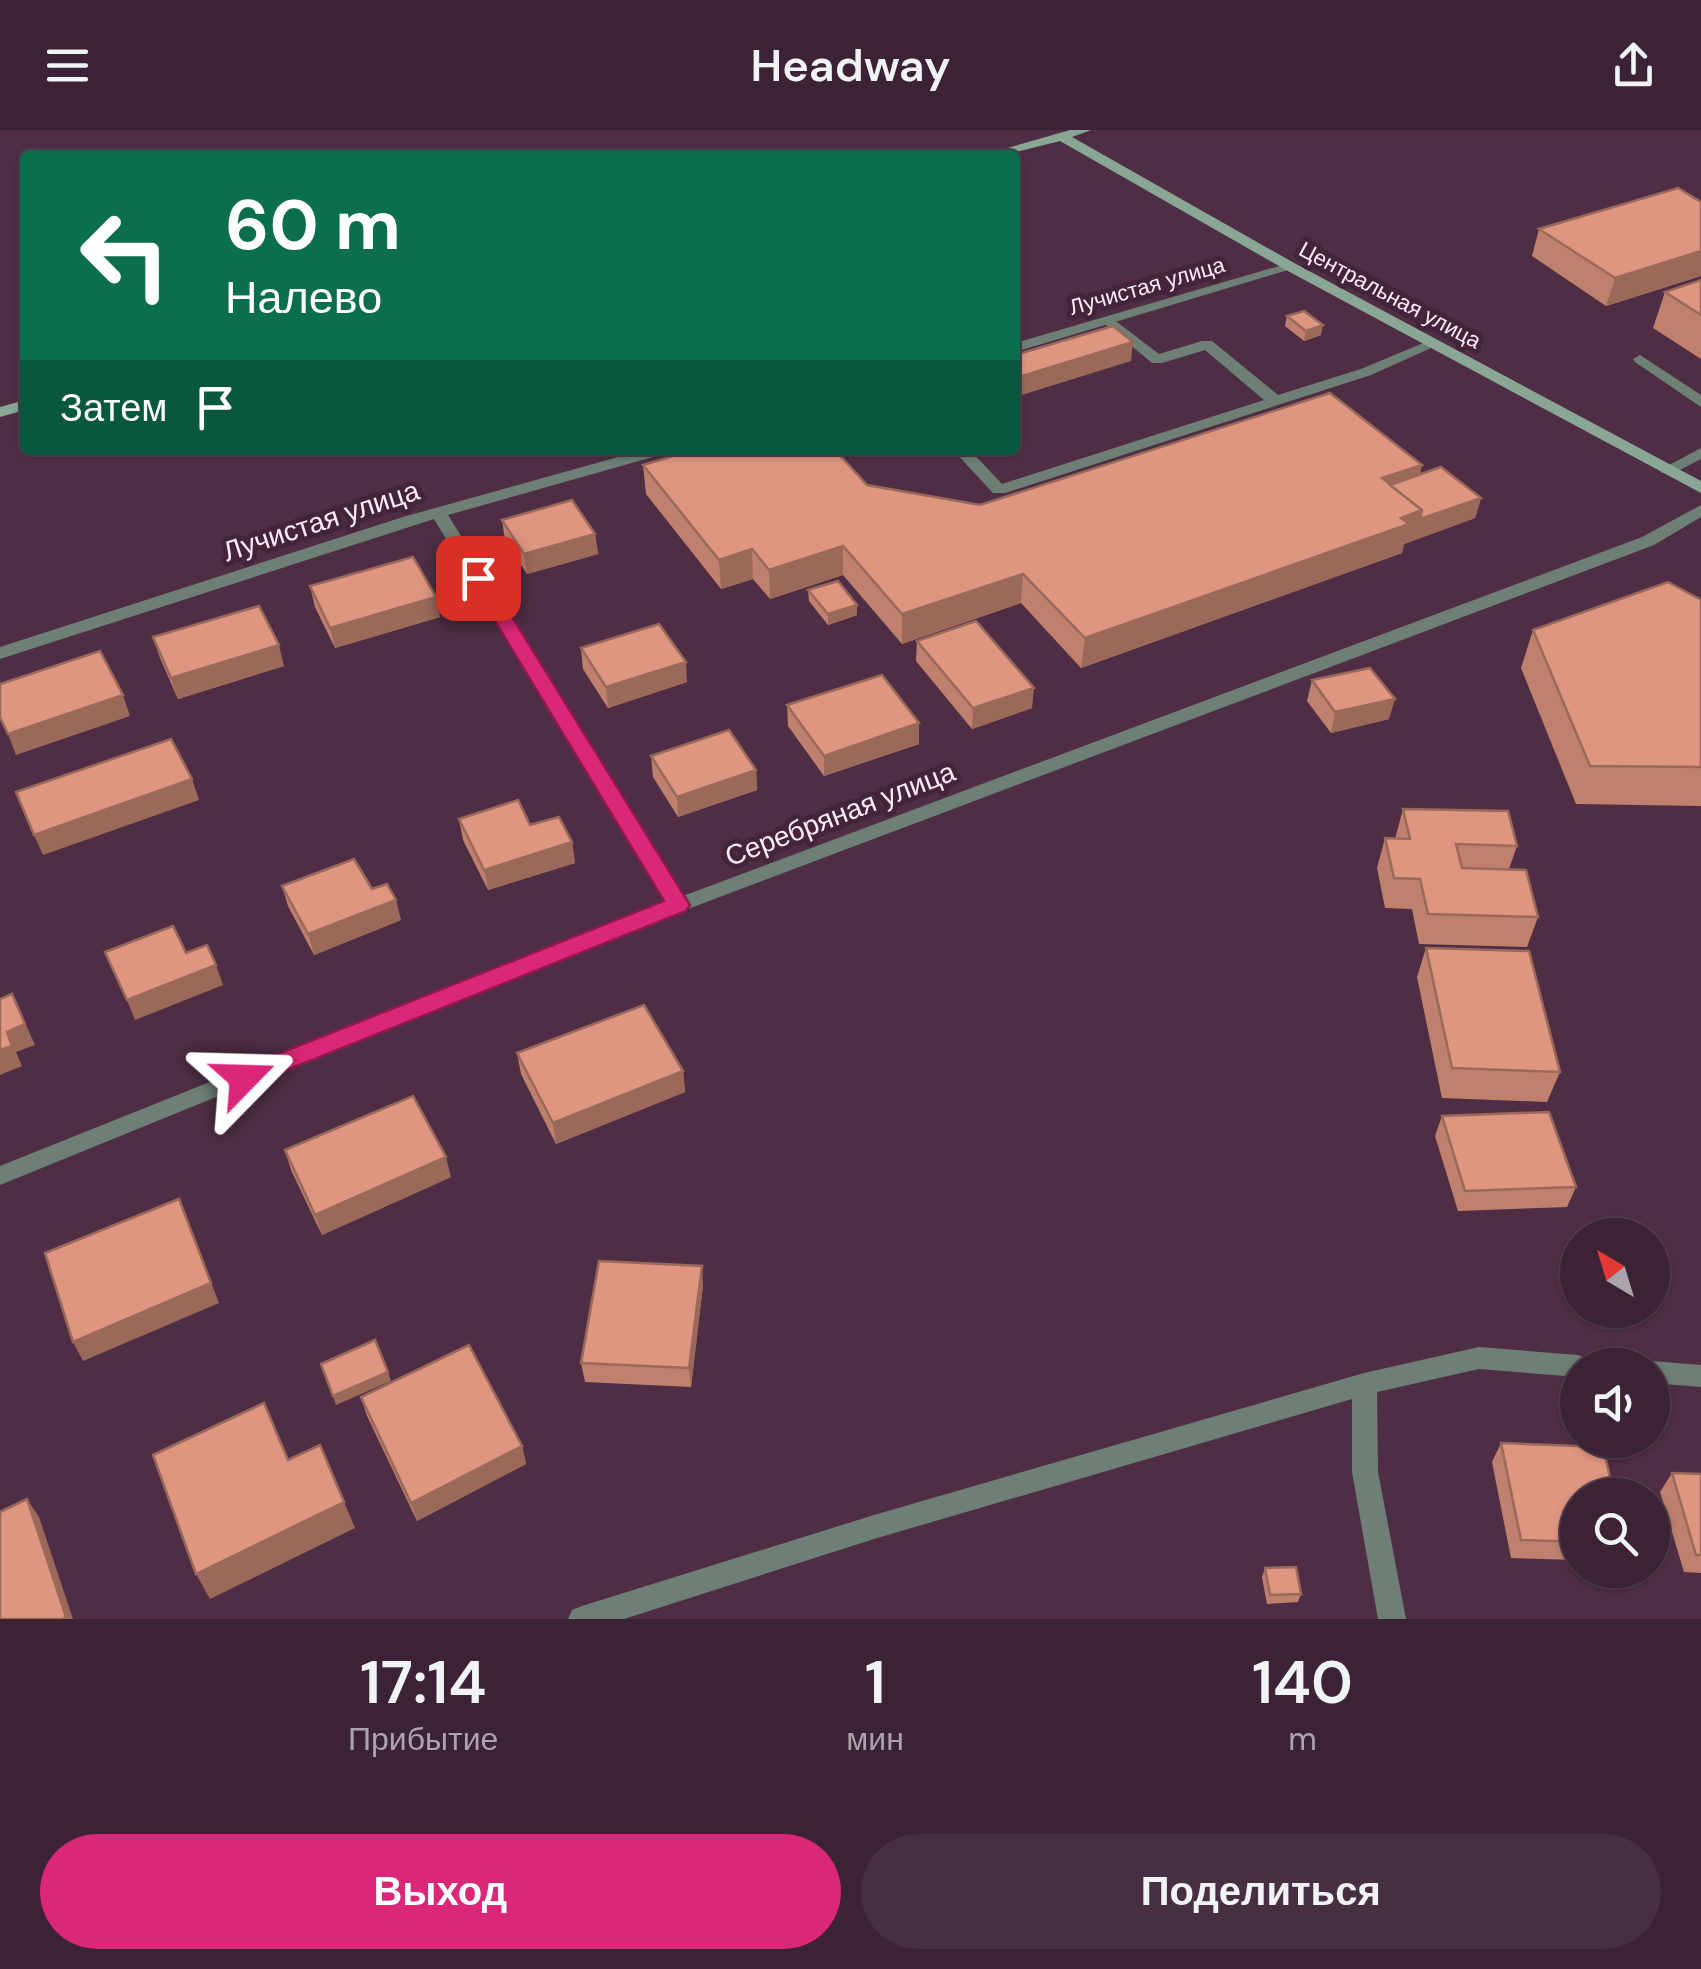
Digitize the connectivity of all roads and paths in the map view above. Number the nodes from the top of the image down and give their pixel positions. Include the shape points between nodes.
1 (1085, 130) edge
2 (1061, 136) junction
3 (1009, 150) edge
4 (1291, 267) junction
5 (1109, 320) junction
6 (1433, 344) junction
7 (1020, 347) edge
8 (1640, 360) dead end
9 (1274, 400) junction
10 (1701, 402) edge
11 (1701, 453) edge
12 (643, 455) edge
13 (966, 455) edge
14 (1668, 470) junction
15 (1701, 488) edge
16 (1701, 510) edge
17 (438, 513) junction
18 (0, 653) edge
19 (678, 905) junction
20 (0, 1176) edge
21 (1560, 1365) edge
22 (1670, 1373) edge
23 (1701, 1376) edge
24 (1364, 1384) junction
25 (582, 1619) edge
26 (1392, 1619) edge

1 - 2 street
2 - 3 street
2 - 4 street, Центральная улица
4 - 5 street, Лучистая улица
4 - 6 street, Центральная улица
5 - 7 street, Лучистая улица
5 - 9 street via 1157,360 1206,344
6 - 9 street
6 - 14 street, Центральная улица
8 - 10 street
9 - 13 street via 1000,490
11 - 14 street
12 - 17 street, Лучистая улица
14 - 15 street, Центральная улица
16 - 19 street, Серебряная улица via 1648,542
17 - 18 street, Лучистая улица
17 - 19 street
19 - 20 street, Серебряная улица
21 - 24 street via 1479,1358
22 - 23 street
24 - 25 street
24 - 26 street via 1365,1472

